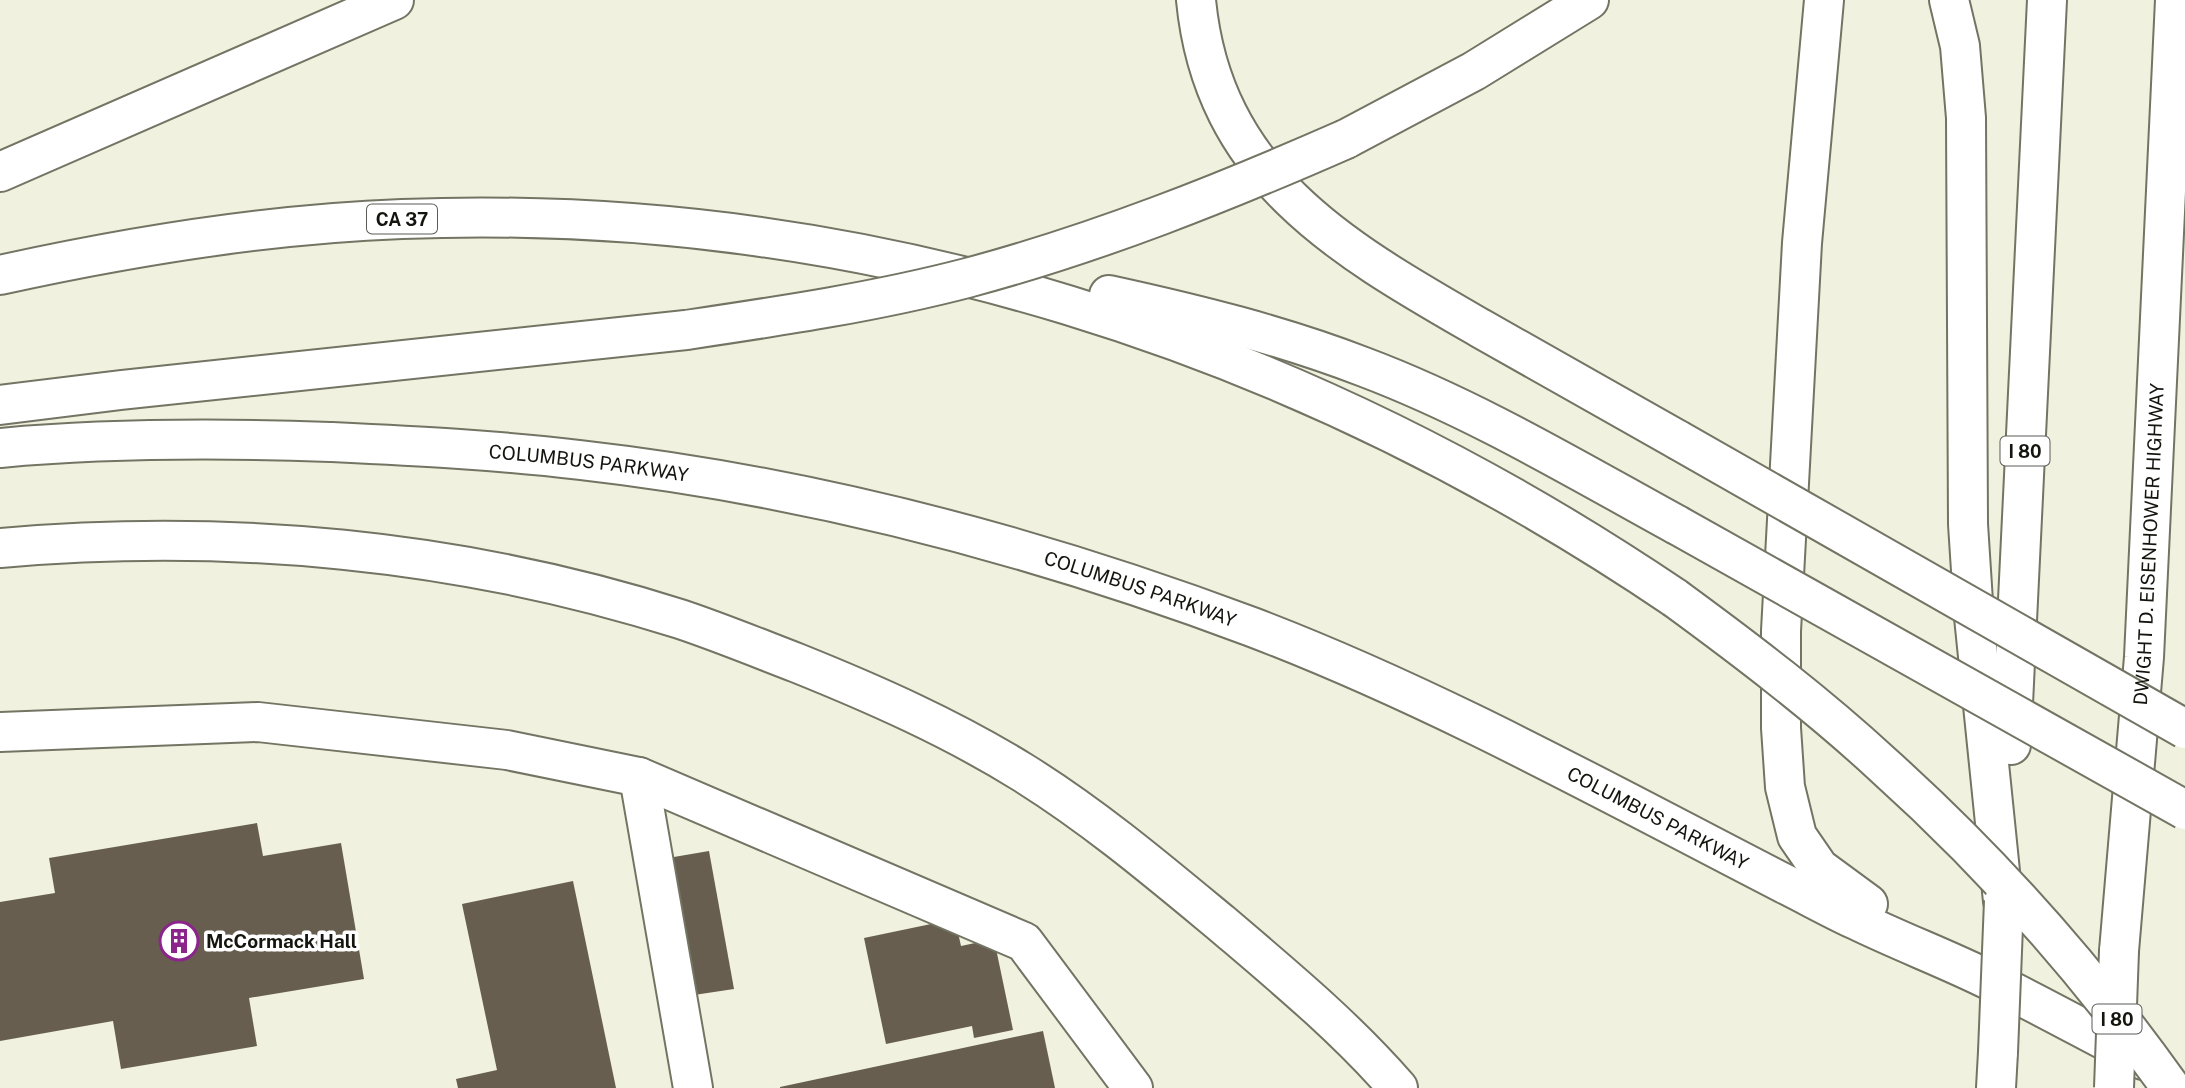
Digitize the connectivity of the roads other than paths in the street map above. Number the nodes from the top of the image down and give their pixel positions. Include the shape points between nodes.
1 (394, 0) edge
2 (1196, 0) edge
3 (1589, 0) edge
4 (1824, 0) edge
5 (1949, 0) edge
6 (2047, 0) edge
7 (2175, 0) edge
8 (0, 172) edge
9 (807, 243) junction
10 (0, 275) edge
11 (0, 405) edge
12 (0, 447) edge
13 (0, 548) edge
14 (2185, 729) edge
15 (0, 732) edge
16 (639, 777) junction
17 (2185, 810) edge
18 (2004, 901) junction
19 (1988, 979) junction
20 (1997, 1070) edge
21 (2185, 1082) edge
22 (693, 1088) edge
23 (1133, 1088) edge
24 (1398, 1088) edge
25 (2114, 1088) edge
26 (2171, 1088) edge

1 - 8 main road
2 - 14 main road, bridge via 1207,64 1242,140 1301,210 1334,237 1409,288
3 - 11 main road, bridge via 1474,71 1346,139 1196,203 1049,254 893,296 686,330
4 - 19 main road via 1803,230 1781,631 1787,800 1797,836 1819,868
5 - 18 main road via 1960,46 1966,118 1968,524
6 - 18 main road, I 80
7 - 25 main road, DWIGHT D. EISENHOWER HIGHWAY / I 80, bridge via 2144,657 2119,951
9 - 10 main road, CA 37 via 567,219 402,219 231,233
9 - 17 main road, bridge via 1191,313 1281,337 1367,368 1446,402 1676,525
9 - 26 main road, bridge via 1031,294 1104,315 1267,375 1355,414 1570,529 1675,598 1827,715 1943,821 2083,973
12 - 19 main road, COLUMBUS PARKWAY via 204,438 495,451 668,472 896,517 1125,583 1324,656 1486,731 1856,920
13 - 24 main road via 209,540 369,551 461,565 604,597 755,647 903,709 998,758 1061,798 1273,967
15 - 16 main road via 258,722 507,750
16 - 22 main road
16 - 23 main road via 1024,942
18 - 20 main road, I 80, bridge
19 - 21 main road, COLUMBUS PARKWAY

